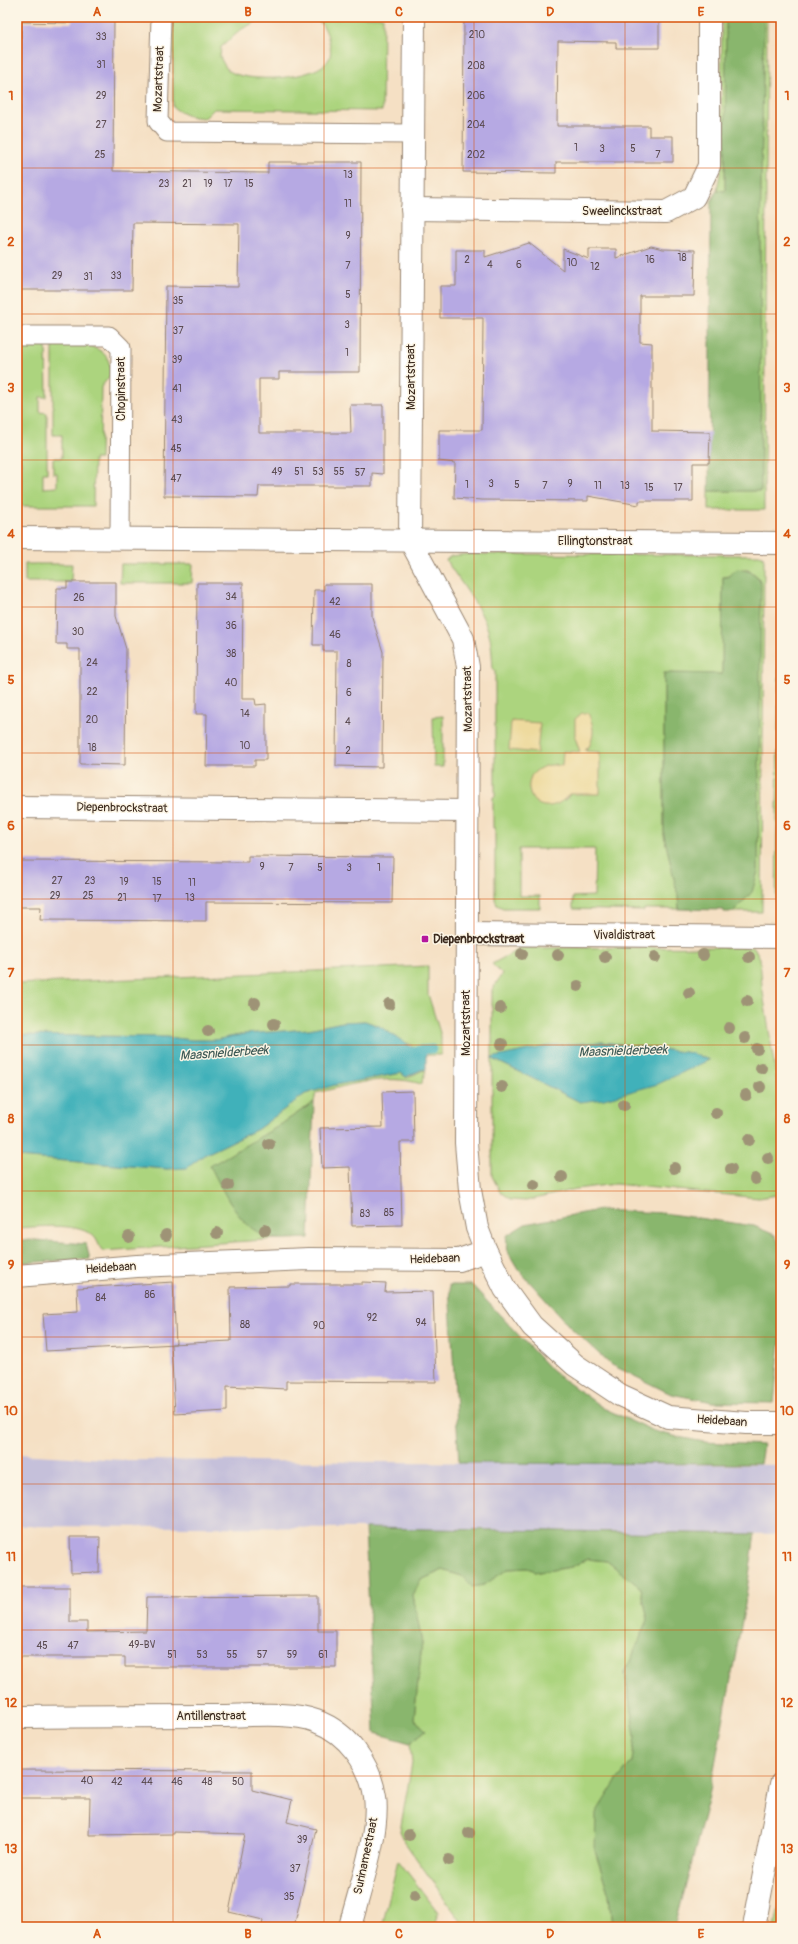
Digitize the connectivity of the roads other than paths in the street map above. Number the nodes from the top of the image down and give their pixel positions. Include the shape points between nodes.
1 (161, 17) edge
2 (414, 17) edge
3 (709, 17) edge
4 (413, 134) junction
5 (412, 209) junction
6 (17, 336) edge
7 (17, 538) edge
8 (120, 538) junction
9 (410, 540) junction
10 (781, 543) edge
11 (17, 807) edge
12 (468, 812) junction
13 (467, 934) junction
14 (781, 937) edge
15 (486, 1251) junction
16 (17, 1276) edge
17 (781, 1423) edge
18 (17, 1717) edge
19 (781, 1784) edge
20 (372, 1785) joint
21 (350, 1927) edge
22 (754, 1927) edge

1 - 4 lane, Mozartstraat via 158,121 167,132
2 - 4 street, Mozartstraat
3 - 5 street, Sweelinckstraat via 709,166 694,197 666,212
4 - 5 street, Mozartstraat
5 - 9 street, Mozartstraat
6 - 8 lane, Chopinstraat via 109,336 121,348
7 - 8 street
8 - 9 street
9 - 10 street, Ellingtonstraat
9 - 12 street, Mozartstraat via 464,639 468,667
11 - 12 street, Diepenbrockstraat
12 - 13 street, Mozartstraat
13 - 14 street, Vivaldistraat
13 - 15 street, Mozartstraat via 466,1143 470,1190 477,1228
15 - 16 street, Heidebaan via 459,1260 309,1259 137,1266
15 - 17 street, Heidebaan via 504,1288 532,1326 574,1365 620,1395 668,1417
18 - 20 street, Antillenstraat via 273,1716 316,1721 332,1729 350,1744 362,1758
19 - 22 street
20 - 21 street, Surinamestraat via 375,1798 373,1833

